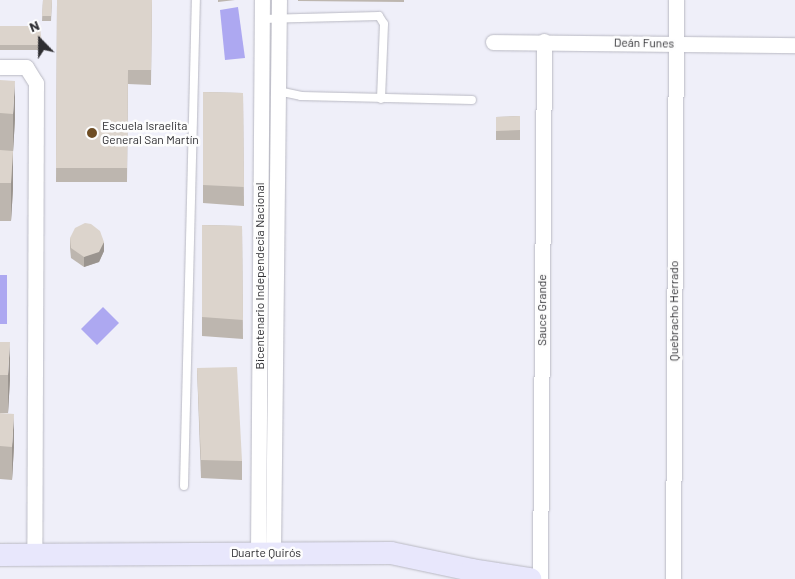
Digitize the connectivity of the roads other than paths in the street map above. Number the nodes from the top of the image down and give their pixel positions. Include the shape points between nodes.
1 (196, 0) edge
2 (262, 0) edge
3 (279, 0) edge
4 (676, 0) edge
5 (279, 18) junction
6 (262, 19) junction
7 (262, 39) junction
8 (544, 41) junction
9 (493, 42) dead end
10 (676, 43) junction
11 (795, 45) edge
12 (0, 67) edge
13 (278, 91) junction
14 (381, 99) junction
15 (472, 100) dead end
16 (184, 486) dead end
17 (266, 552) junction
18 (34, 554) junction
19 (0, 555) edge
20 (530, 579) edge
21 (540, 579) edge
22 (673, 579) edge

1 - 16 lane
2 - 6 street, Bicentenario Independecia Nacional
3 - 5 street, Bicentenario Independecia Nacional
4 - 10 street, Quebracho Herrado
5 - 6 lane
5 - 13 street, Bicentenario Independecia Nacional
5 - 14 lane via 382,18
6 - 7 street, Bicentenario Independecia Nacional
7 - 13 street
7 - 17 street, Bicentenario Independecia Nacional
8 - 9 street, Deán Funes
8 - 10 street, Deán Funes
8 - 21 street, Sauce Grande
10 - 11 street, Deán Funes
10 - 22 street, Quebracho Herrado
12 - 18 street via 26,67 36,84
13 - 14 lane via 302,96
13 - 17 street, Bicentenario Independecia Nacional
14 - 15 lane
17 - 18 main road, Duarte Quirós
17 - 20 main road, Duarte Quirós via 400,554
18 - 19 main road, Duarte Quirós

